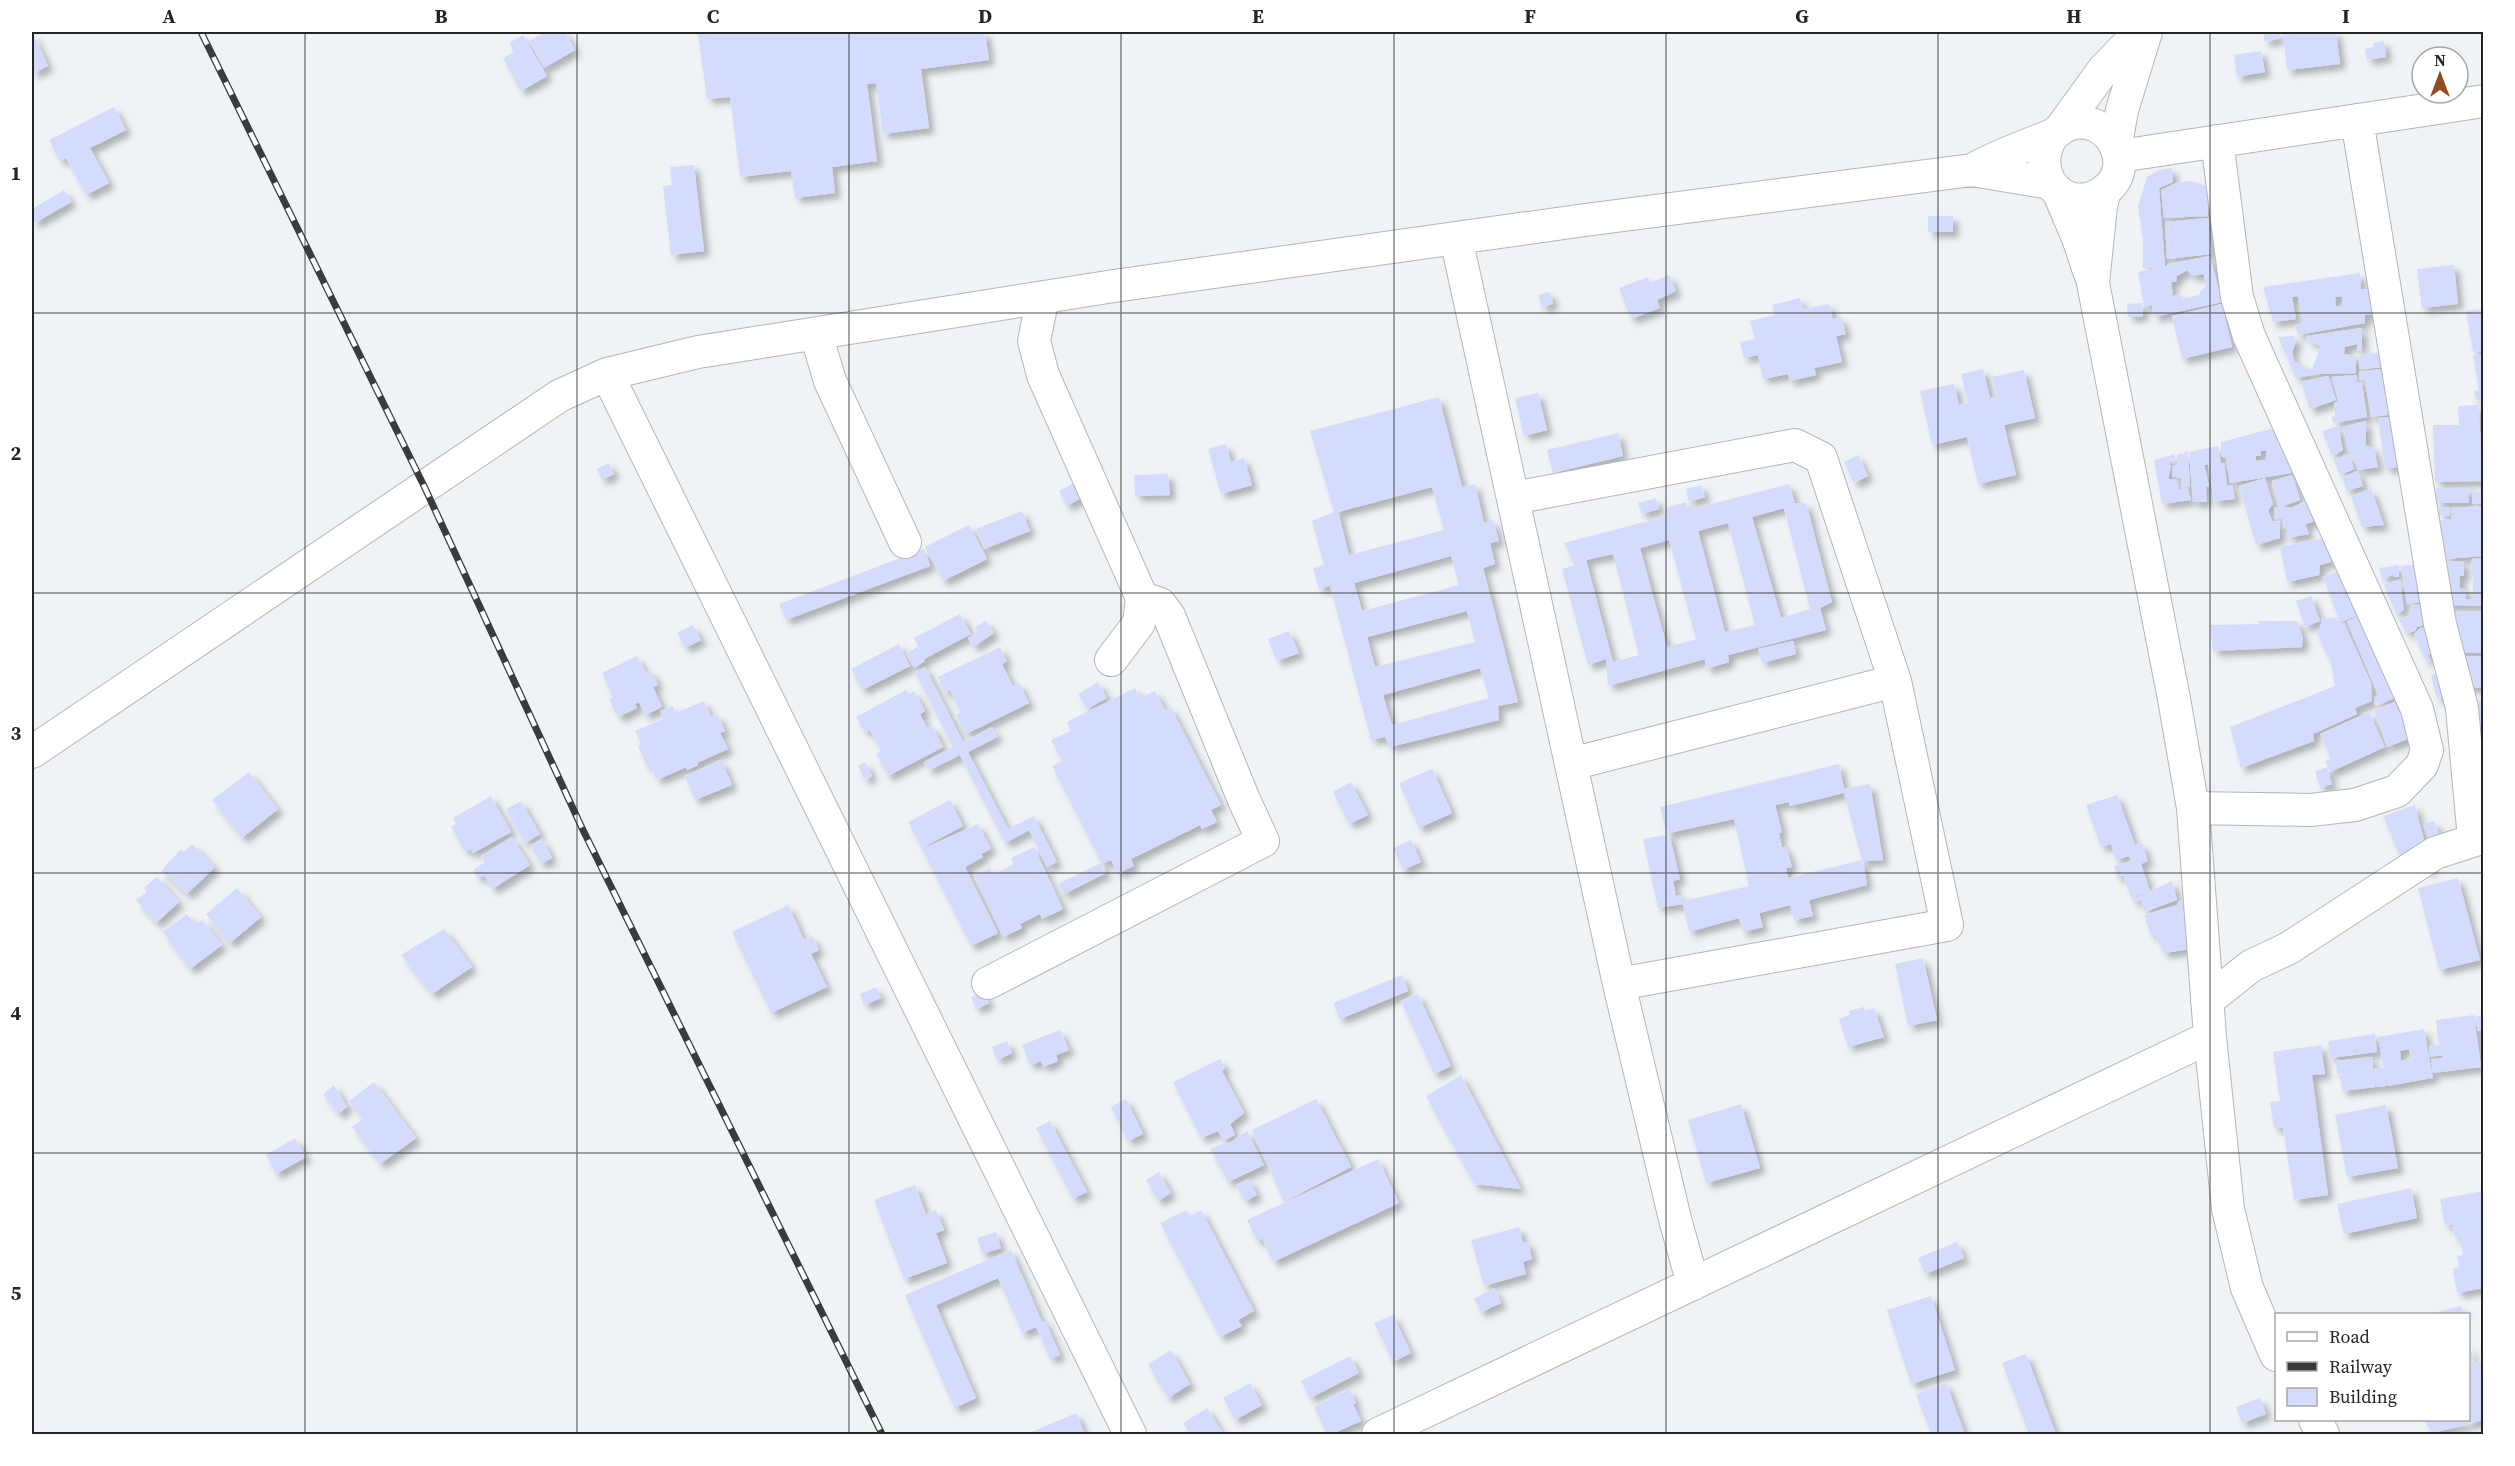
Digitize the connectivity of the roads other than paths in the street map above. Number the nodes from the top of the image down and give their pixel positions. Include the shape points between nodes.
1 (2140, 32) edge
2 (2146, 32) edge
3 (2484, 101) edge
4 (2357, 120) junction
5 (2057, 131) junction
6 (2217, 141) junction
7 (2118, 150) junction
8 (1972, 170) junction
9 (2054, 187) junction
10 (2105, 190) junction
11 (1456, 238) junction
12 (2094, 289) junction
13 (1043, 297) junction
14 (816, 334) junction
15 (607, 374) junction
16 (1513, 498) junction
17 (904, 542) dead end
18 (1142, 598) junction
19 (1111, 660) dead end
20 (1895, 681) junction
21 (32, 752) edge
22 (1571, 764) junction
23 (2193, 808) junction
24 (2479, 838) edge
25 (988, 983) dead end
26 (1619, 984) junction
27 (2207, 1001) junction
28 (2210, 1037) junction
29 (1693, 1284) junction
30 (2275, 1351) edge
31 (1130, 1434) edge
32 (1378, 1434) edge

1 - 5 street via 2104,69
2 - 7 street via 2122,110
3 - 4 street
4 - 6 street
4 - 24 street via 2440,624 2462,708
5 - 7 street via 2075,122 2088,122 2105,130
5 - 8 street
5 - 9 street via 2045,147 2043,160 2044,172
6 - 7 street
6 - 23 street via 2237,297 2249,336 2417,709 2427,750 2422,765 2397,791 2355,805 2310,810
7 - 10 street via 2116,175
8 - 9 street
8 - 11 street
9 - 10 street via 2069,197 2081,199
9 - 12 street via 2078,238
10 - 12 street
11 - 13 street
11 - 16 street
12 - 23 street
13 - 14 street
13 - 18 street via 1034,341 1043,375
14 - 15 street via 699,352
14 - 17 street via 830,381
15 - 21 street via 559,396
15 - 31 street
16 - 20 street via 1795,445 1821,458
16 - 22 street
18 - 19 street via 1139,623
18 - 25 street via 1160,604 1169,616 1263,841
20 - 22 street
20 - 26 street via 1947,925
22 - 26 street
23 - 27 street
24 - 27 street via 2435,853 2289,948 2251,966
26 - 29 street
27 - 28 street
28 - 29 street
28 - 30 street via 2228,1209 2247,1288
29 - 32 street

